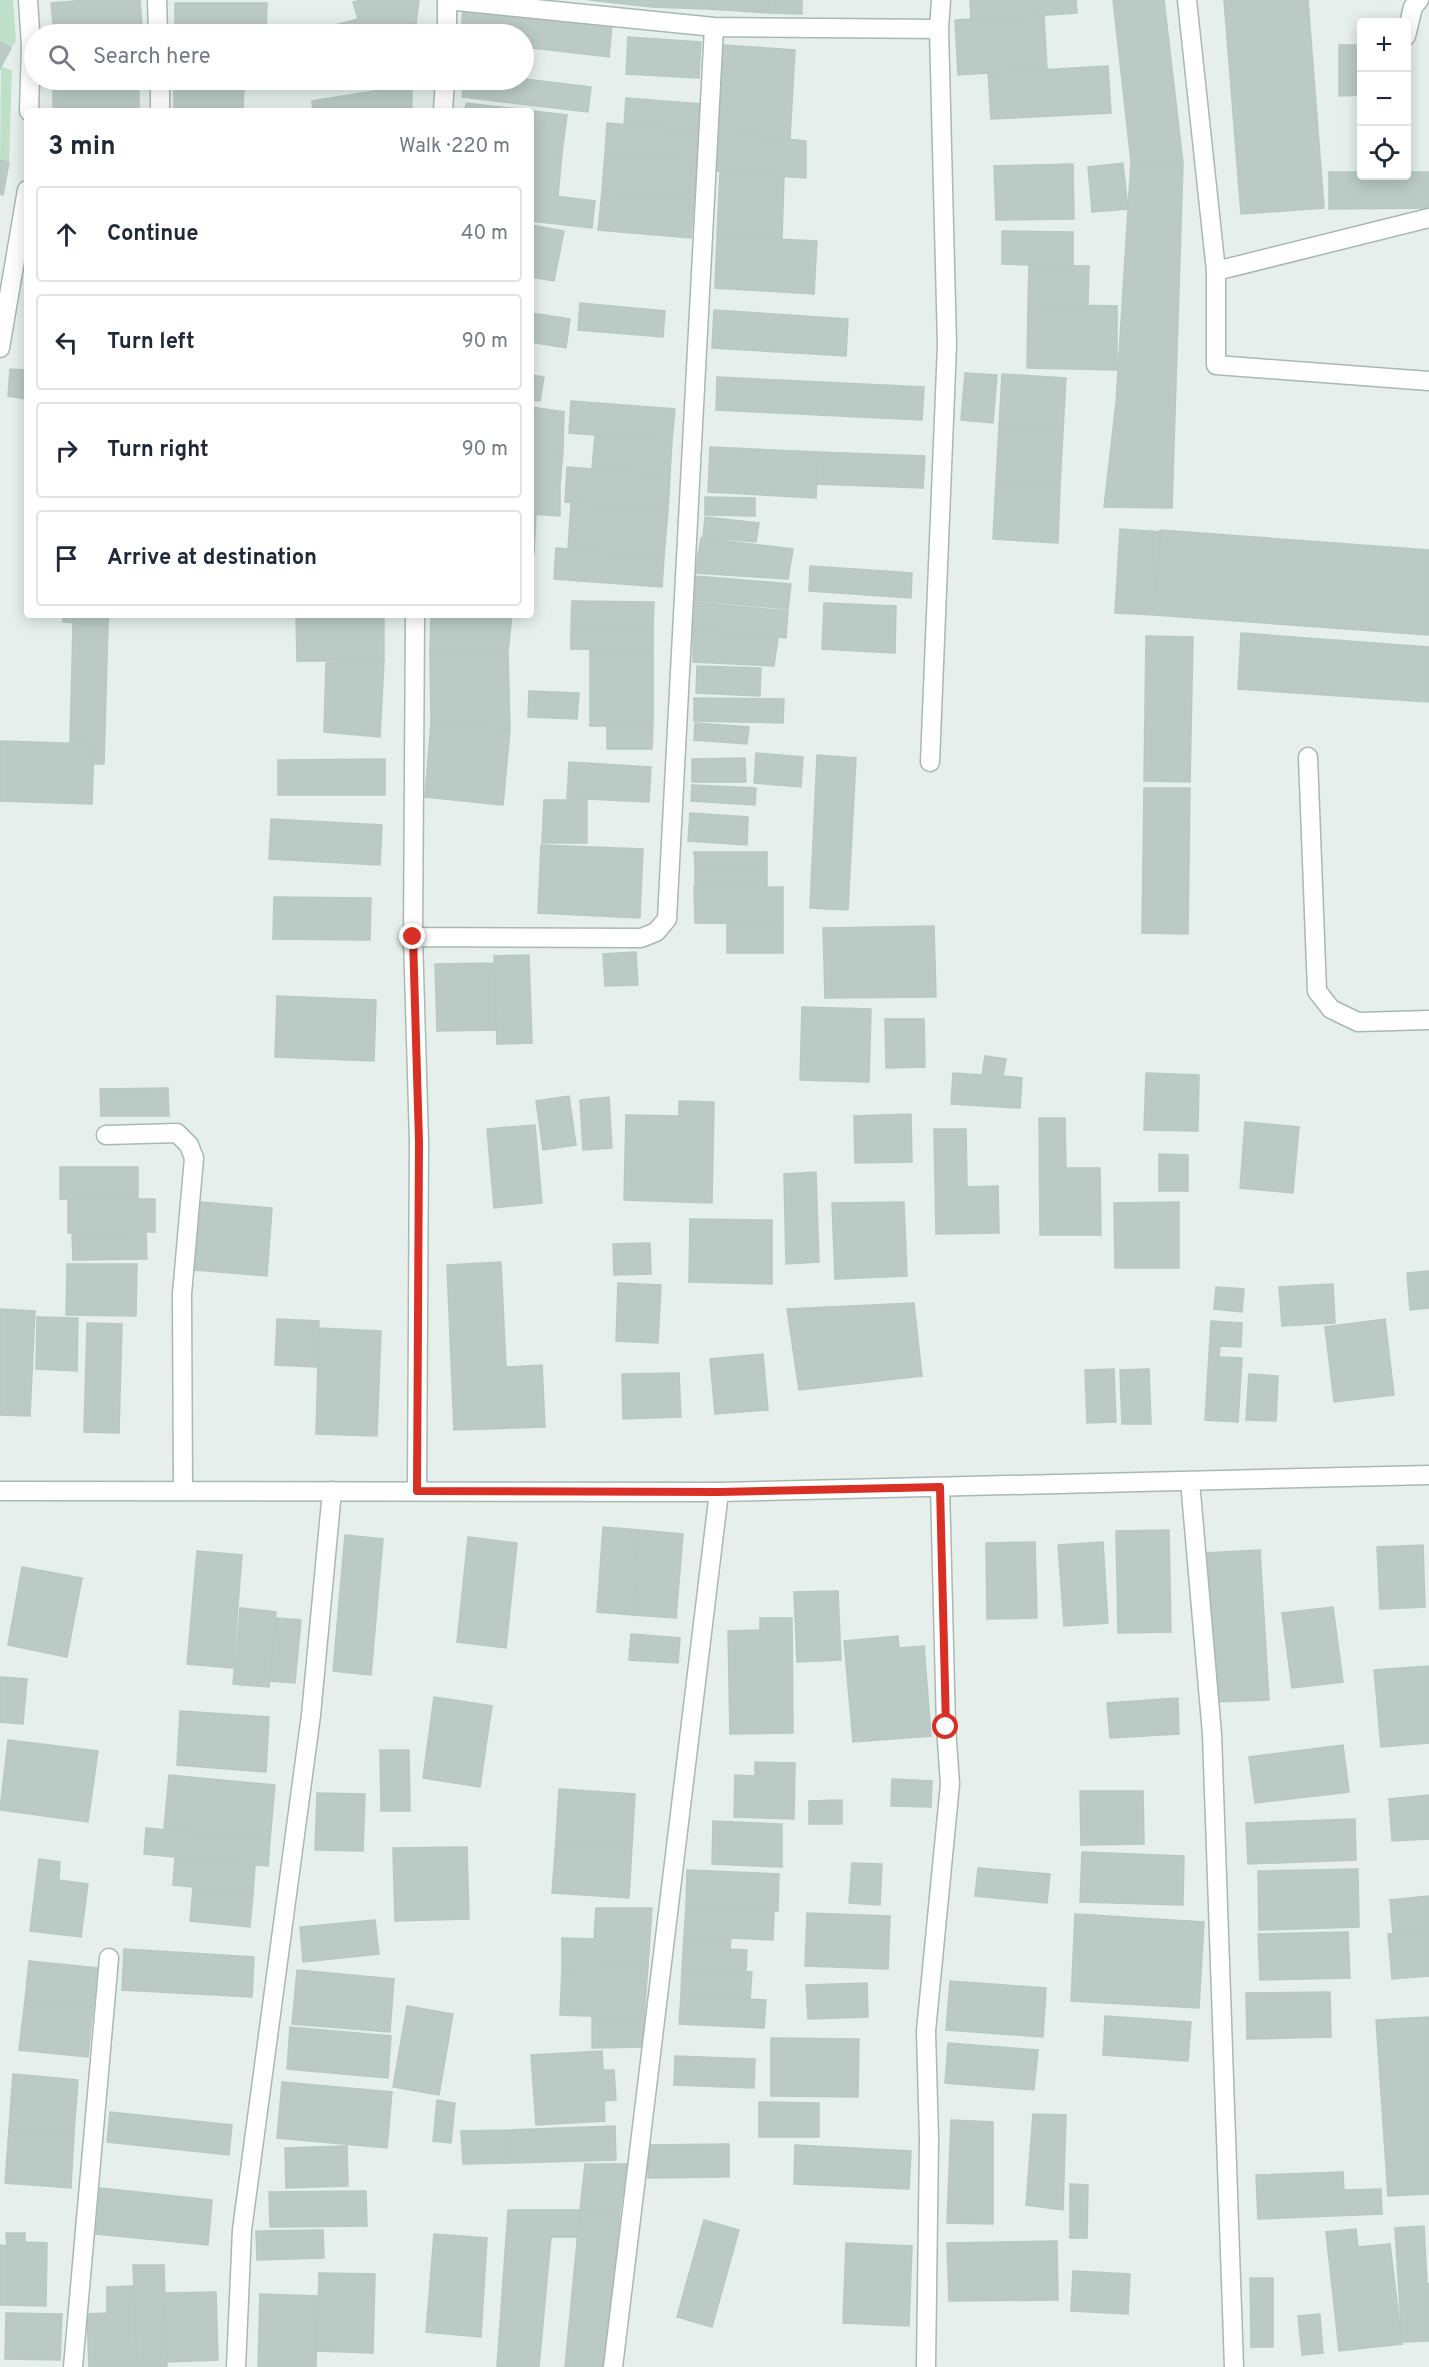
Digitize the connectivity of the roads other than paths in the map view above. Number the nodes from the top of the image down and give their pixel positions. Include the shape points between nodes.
1 (27, 0) edge
2 (158, 0) edge
3 (447, 0) edge
4 (941, 0) edge
5 (1187, 0) edge
6 (1419, 0) edge
7 (1411, 18) edge
8 (29, 24) edge
9 (158, 24) edge
10 (447, 24) edge
11 (714, 27) junction
12 (939, 29) junction
13 (30, 90) edge
14 (160, 90) edge
15 (444, 90) edge
16 (29, 108) edge
17 (160, 108) edge
18 (443, 108) edge
19 (24, 208) edge
20 (1429, 218) edge
21 (1215, 271) junction
22 (0, 348) edge
23 (1429, 381) edge
24 (415, 618) edge
25 (1308, 757) dead end
26 (930, 762) dead end
27 (413, 937) junction
28 (1429, 1020) edge
29 (106, 1135) dead end
30 (1429, 1475) edge
31 (1190, 1481) junction
32 (940, 1487) junction
33 (0, 1491) edge
34 (183, 1491) junction
35 (332, 1491) junction
36 (417, 1491) junction
37 (719, 1492) junction
38 (109, 1958) dead end
39 (73, 2367) edge
40 (236, 2367) edge
41 (613, 2367) edge
42 (926, 2367) edge
43 (1234, 2367) edge

1 - 8 street
2 - 9 street
3 - 10 street
3 - 11 street
4 - 12 street
5 - 21 street
6 - 7 street
11 - 12 street
11 - 27 street via 667,919 656,932 641,938
12 - 26 street via 947,345
13 - 16 street
14 - 17 street
15 - 18 street
19 - 22 street
20 - 21 street
21 - 23 street via 1216,365
24 - 27 street
25 - 28 street via 1317,991 1331,1009 1358,1023
27 - 36 street via 419,1142
29 - 34 street via 177,1133 189,1144 194,1158 182,1294
30 - 31 street
31 - 32 street
31 - 43 street via 1212,1734
32 - 37 street
32 - 42 street via 950,1784 926,2031
33 - 34 street
34 - 35 street
35 - 36 street
35 - 40 street via 311,1715 242,2230
36 - 37 street
37 - 41 street
38 - 39 street

